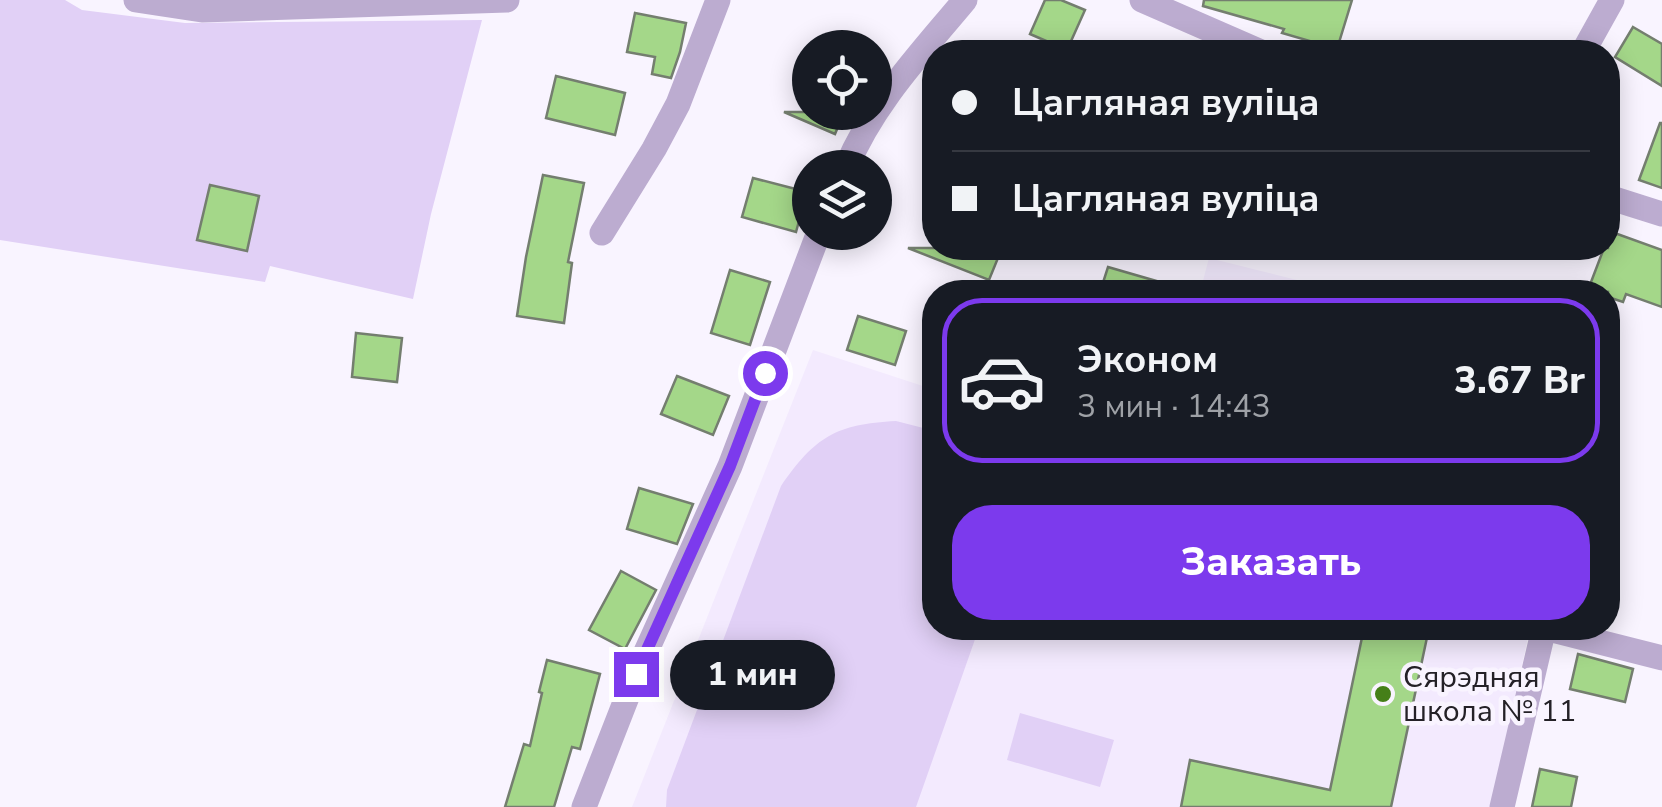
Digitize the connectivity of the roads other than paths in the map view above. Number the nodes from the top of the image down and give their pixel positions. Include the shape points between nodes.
1 (136, 0) edge
2 (507, 0) edge
3 (718, 0) edge
4 (965, 0) edge
5 (1142, 0) edge
6 (1612, 0) edge
7 (932, 40) edge
8 (1234, 40) edge
9 (1590, 40) edge
10 (922, 52) edge
11 (855, 150) edge
12 (1620, 202) edge
13 (1662, 214) edge
14 (602, 234) dead end
15 (812, 250) edge
16 (1541, 640) edge
17 (1591, 640) edge
18 (1662, 658) edge
19 (584, 807) edge
20 (1502, 807) edge

1 - 2 street via 202,10
3 - 14 street via 678,104
4 - 7 street
5 - 8 street
6 - 9 street
10 - 11 street
12 - 13 street
15 - 19 street via 730,466
16 - 20 street
17 - 18 street

